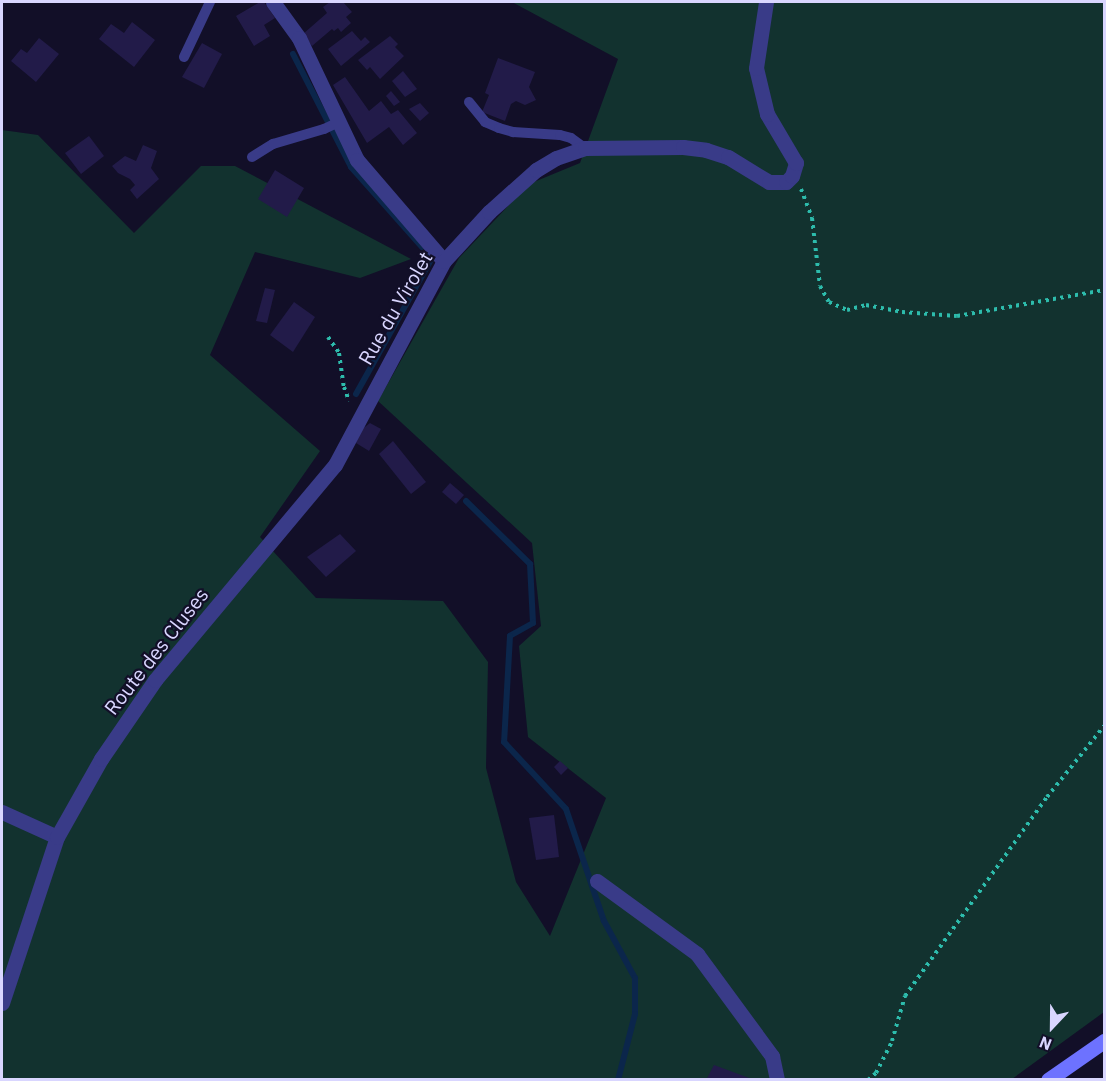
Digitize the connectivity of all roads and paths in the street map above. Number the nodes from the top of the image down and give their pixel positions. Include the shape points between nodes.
1 (210, 2) edge
2 (273, 2) edge
3 (766, 2) edge
4 (184, 57) dead end
5 (469, 102) dead end
6 (339, 122) junction
7 (585, 148) junction
8 (252, 157) dead end
9 (792, 176) junction
10 (444, 261) junction
11 (1104, 290) edge
12 (328, 337) dead end
13 (377, 383) joint
14 (361, 414) junction
15 (1104, 726) edge
16 (2, 812) edge
17 (57, 837) junction
18 (597, 881) dead end
19 (2, 1003) edge
20 (1104, 1041) edge
21 (777, 1080) edge
22 (868, 1080) edge
23 (1048, 1080) edge

1 - 4 lane
2 - 6 street via 299,38
3 - 9 street via 756,68 767,114 796,163
5 - 7 lane via 485,122 499,128 560,135
6 - 8 lane via 273,144
6 - 10 street via 357,160
7 - 9 street, Rue du Virolet via 706,150 728,157 769,182 786,182
7 - 10 street, Rue du Virolet via 536,170 489,212
9 - 11 path via 812,218 820,286 829,302 847,310 866,305 957,316
10 - 13 street, Rue du Virolet
12 - 14 path via 339,353 349,402
13 - 14 street, Route des Cluses
14 - 17 street, Route des Cluses via 335,465 155,680 101,759
15 - 22 path via 1047,797 905,996 892,1041 876,1073
16 - 17 street
17 - 19 street, Route des Cluses
18 - 21 street via 697,954 772,1056
20 - 23 main road

